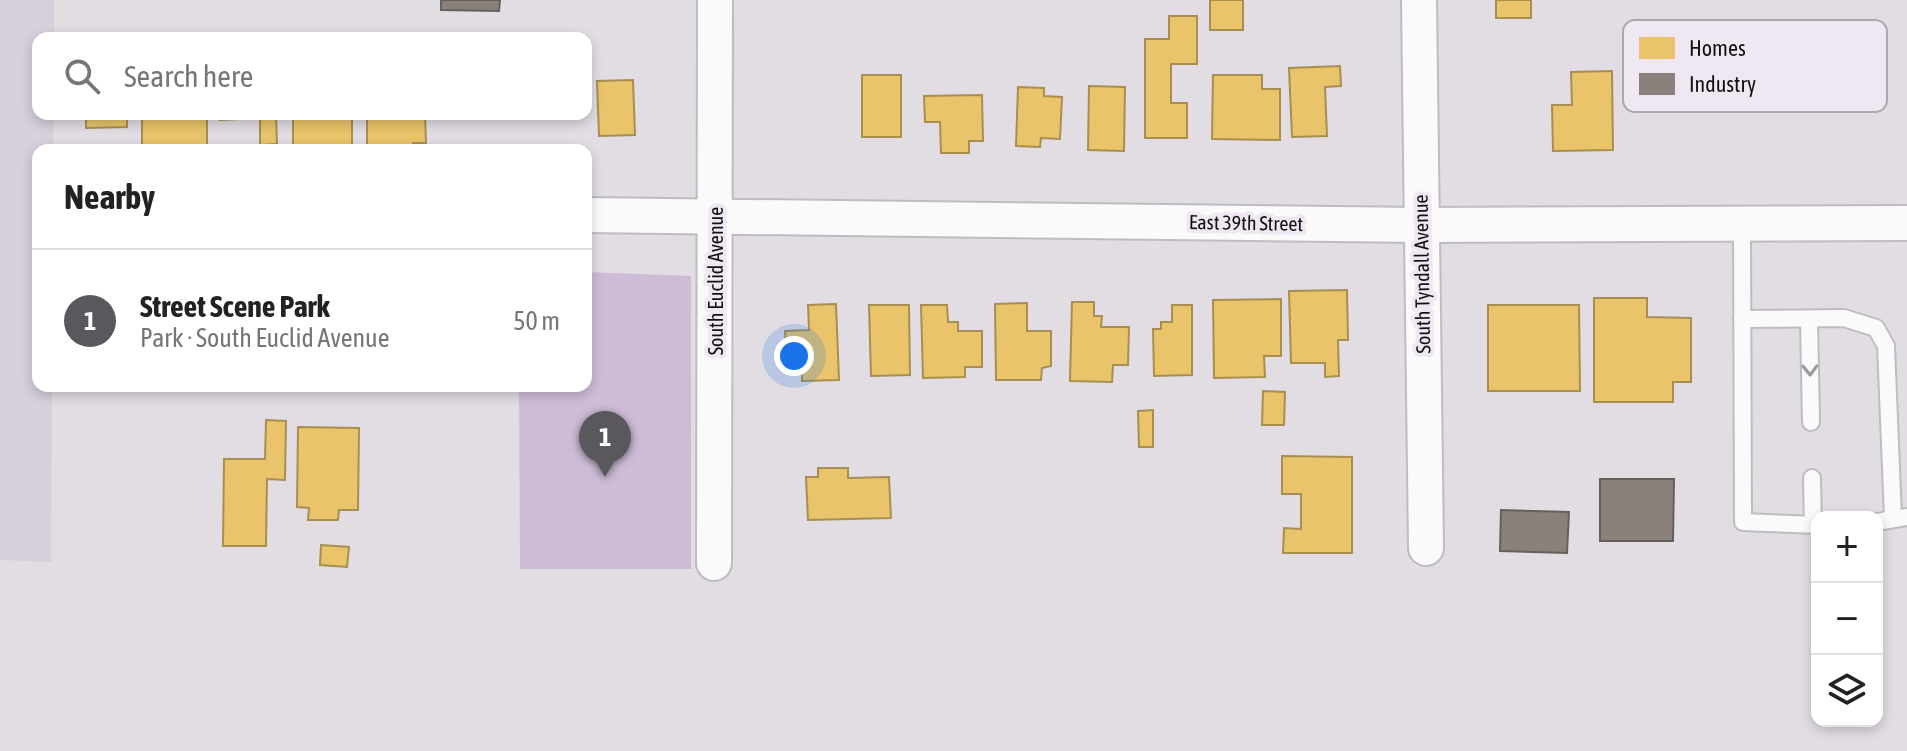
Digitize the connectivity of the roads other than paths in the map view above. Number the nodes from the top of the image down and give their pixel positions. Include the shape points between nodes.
1 (715, 0) edge
2 (1419, 0) edge
3 (592, 215) edge
4 (717, 216) junction
5 (1742, 223) junction
6 (1907, 223) edge
7 (1421, 225) junction
8 (1742, 319) junction
9 (1809, 319) junction
10 (1811, 422) dead end
11 (1812, 478) dead end
12 (1814, 511) edge
13 (1892, 519) edge
14 (1811, 525) edge
15 (1426, 548) dead end
16 (714, 563) dead end

1 - 4 street, South Euclid Avenue
2 - 7 street, South Tyndall Avenue
3 - 4 street, East 39th Street
4 - 7 street, East 39th Street
4 - 16 street, South Euclid Avenue
5 - 6 street, East 39th Street
5 - 7 street, East 39th Street
5 - 8 lane
7 - 15 street, South Tyndall Avenue
8 - 9 lane
8 - 14 lane via 1743,522
9 -> 10 lane
9 - 13 lane via 1844,318 1876,328 1886,346
11 - 12 lane

